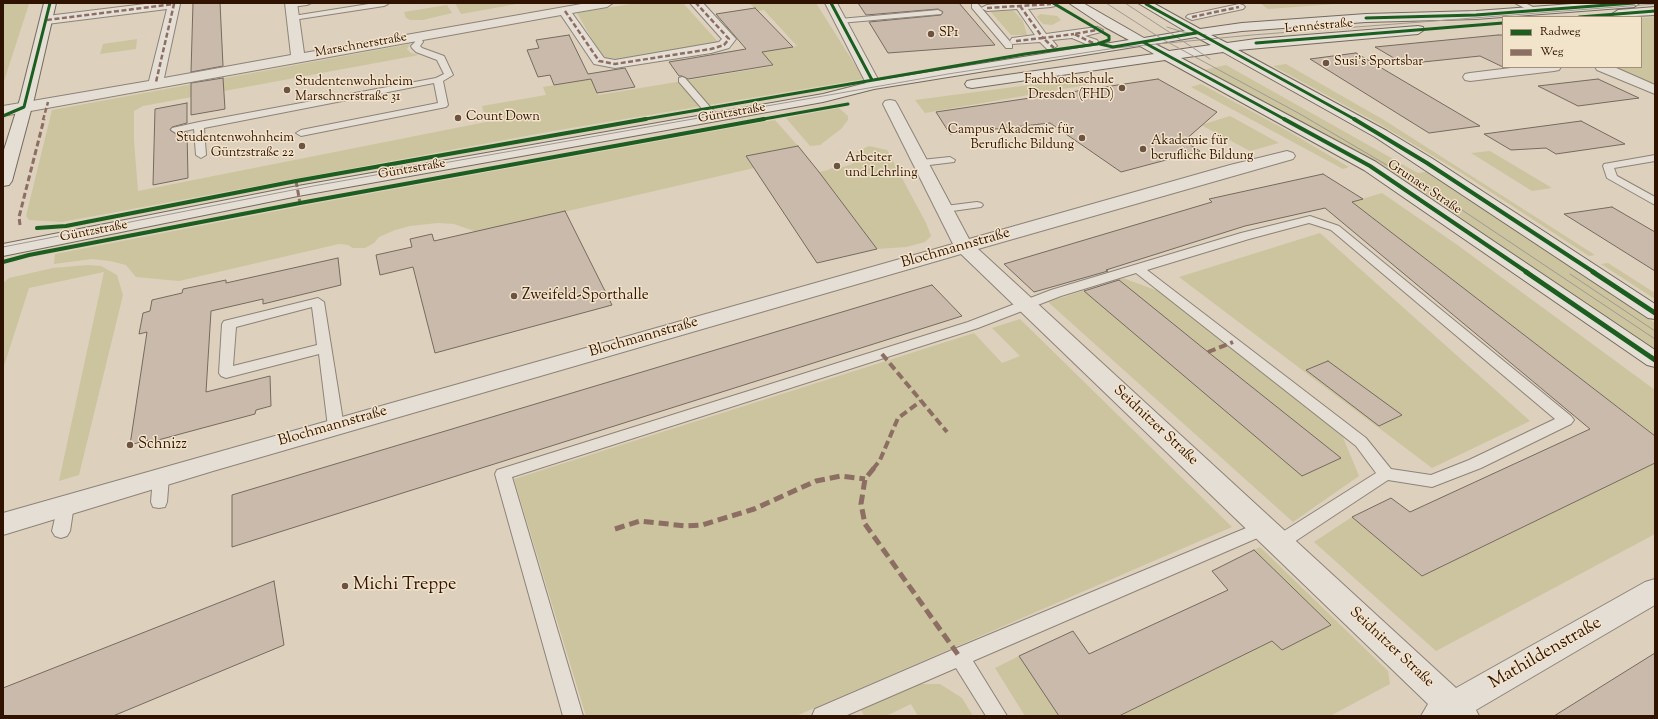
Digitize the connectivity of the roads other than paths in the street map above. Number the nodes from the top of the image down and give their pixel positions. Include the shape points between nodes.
1 (50, 3) edge
2 (307, 3) edge
3 (607, 3) edge
4 (696, 3) edge
5 (831, 3) edge
6 (1075, 3) edge
7 (1144, 3) edge
8 (1519, 3) edge
9 (1634, 3) edge
10 (384, 4) dead end
11 (1051, 4) dead end
12 (1020, 6) junction
13 (980, 8) junction
14 (1239, 8) dead end
15 (292, 9) edge
16 (966, 10) dead end
17 (1535, 10) junction
18 (565, 11) junction
19 (1655, 11) edge
20 (938, 12) dead end
21 (1592, 16) edge
22 (1192, 17) dead end
23 (47, 20) junction
24 (840, 21) junction
25 (1502, 23) edge
26 (1097, 30) dead end
27 (1196, 33) junction
28 (1074, 34) junction
29 (417, 37) junction
30 (1043, 38) junction
31 (1143, 42) junction
32 (1013, 43) joint
33 (1093, 43) dead end
34 (1222, 47) junction
35 (1054, 48) dead end
36 (1167, 55) junction
37 (298, 57) junction
38 (1546, 68) edge
39 (1604, 68) edge
40 (1470, 77) dead end
41 (438, 80) junction
42 (682, 80) dead end
43 (156, 82) junction
44 (874, 85) junction
45 (1655, 90) edge
46 (823, 98) junction
47 (890, 104) dead end
48 (24, 107) junction
49 (3, 111) edge
50 (714, 117) junction
51 (199, 125) junction
52 (176, 130) dead end
53 (300, 133) dead end
54 (201, 155) dead end
55 (1287, 156) dead end
56 (1655, 158) edge
57 (950, 160) dead end
58 (921, 163) junction
59 (3, 181) edge
60 (1655, 202) edge
61 (977, 205) dead end
62 (945, 209) junction
63 (964, 247) junction
64 (3, 250) edge
65 (1137, 268) junction
66 (1025, 304) junction
67 (1655, 313) edge
68 (324, 348) junction
69 (1655, 360) edge
70 (336, 427) junction
71 (1386, 474) junction
72 (161, 477) junction
73 (159, 502) dead end
74 (66, 505) junction
75 (3, 524) edge
76 (62, 531) dead end
77 (1271, 535) junction
78 (1655, 591) edge
79 (959, 656) junction
80 (1451, 713) edge
81 (573, 716) edge
82 (822, 716) edge
83 (997, 716) edge

1 - 23 main road
2 - 15 lane
3 - 18 main road, Marschnerstraße
4 - 18 main road via 729,39 724,46 615,64 599,61
5 - 24 main road
6 - 31 main road, Grunaer Straße
7 - 27 main road, Grunaer Straße
8 - 17 lane
9 - 17 main road, Lennéstraße
10 - 15 lane
11 - 12 street
12 - 13 street
12 - 30 street
13 - 16 lane
13 - 32 lane
14 - 22 street
15 - 37 main road
17 - 27 main road, Lennéstraße via 1476,15 1366,18
18 - 29 main road, Marschnerstraße
19 - 21 main road
20 - 24 lane
23 - 43 main road via 174,4
23 - 48 main road
24 - 44 main road
25 - 34 main road, Lennéstraße
26 - 28 street
27 - 31 main road, Güntzstraße
27 - 34 main road, Grunaer Straße
28 - 30 street
28 - 33 street
29 - 37 main road, Marschnerstraße
29 - 41 lane via 419,42 415,46 418,50 441,58 449,75
30 - 32 street
30 - 35 street
31 - 36 main road, Grunaer Straße
31 - 44 main road, Güntzstraße
34 - 36 main road, Güntzstraße
34 - 67 main road, Grunaer Straße via 1381,134
36 - 46 main road, Güntzstraße via 968,84
36 - 69 main road, Grunaer Straße via 1370,166
37 - 43 main road, Marschnerstraße
38 - 40 main road
39 - 45 main road
41 - 51 lane
41 - 53 lane via 443,105
42 - 50 lane
43 - 48 main road, Marschnerstraße
44 - 46 main road, Güntzstraße
46 - 50 main road, Güntzstraße
47 - 58 main road, Seidnitzer Straße
48 - 49 main road, Marschnerstraße
48 - 59 main road
50 - 64 main road, Güntzstraße via 306,190
51 - 52 lane
51 - 54 lane
55 - 63 main road, Blochmannstraße
56 - 60 lane via 1608,166 1612,178
57 - 58 lane
58 - 62 main road, Seidnitzer Straße
61 - 62 lane
62 - 63 main road, Seidnitzer Straße
63 - 66 main road, Seidnitzer Straße
63 - 70 main road, Blochmannstraße
65 - 66 lane
65 - 71 lane via 1361,442
65 - 71 lane via 1310,219 1335,228 1566,420 1475,464 1432,481
66 - 77 main road, Seidnitzer Straße
66 - 81 lane via 973,325 503,474
68 - 68 lane via 318,302 229,324 226,373
68 - 70 lane
70 - 72 main road, Blochmannstraße
71 - 77 lane
72 - 73 lane
72 - 74 main road, Blochmannstraße
74 - 75 main road, Blochmannstraße
74 - 76 lane
77 - 79 lane
77 - 80 main road, Seidnitzer Straße
78 - 80 main road, Mathildenstraße
79 - 82 lane
79 - 83 lane

